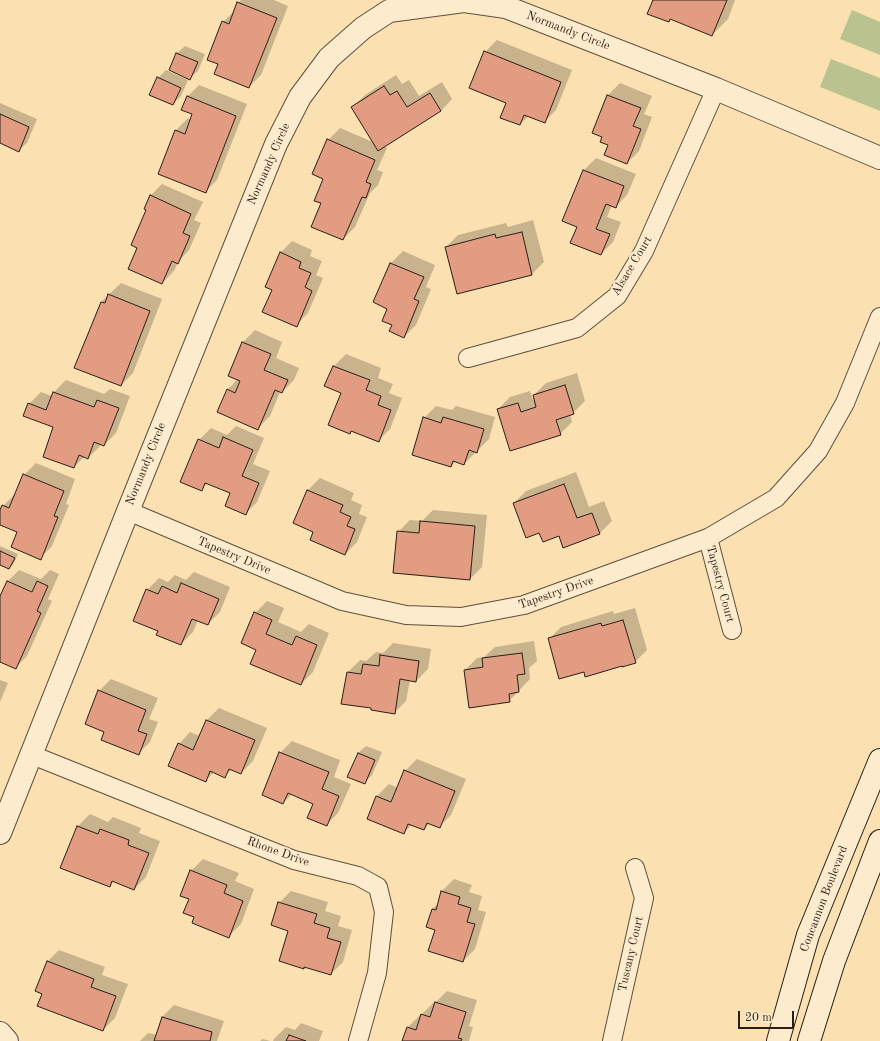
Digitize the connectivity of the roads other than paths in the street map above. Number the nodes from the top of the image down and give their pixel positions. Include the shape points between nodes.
1 (387, 5) edge
2 (716, 89) junction
3 (880, 158) edge
4 (880, 317) edge
5 (468, 358) dead end
6 (128, 511) junction
7 (708, 538) junction
8 (732, 630) dead end
9 (32, 755) junction
10 (880, 760) edge
11 (0, 834) edge
12 (880, 841) edge
13 (635, 868) dead end
14 (0, 1033) edge
15 (7, 1041) edge
16 (358, 1041) edge
17 (612, 1041) edge
18 (778, 1041) edge
19 (809, 1041) edge

1 - 2 street, Normandy Circle via 464,1 506,7
1 - 6 street, Normandy Circle via 329,58 300,97 286,124
2 - 3 street, Normandy Circle
2 - 5 street, Alsace Court via 644,251 617,296 577,328
4 - 7 street, Tapestry Drive via 845,403 818,451 776,498
6 - 7 street, Tapestry Drive via 342,601 406,615 461,617 524,606
6 - 9 street, Normandy Circle
7 - 8 street, Tapestry Court
9 - 11 street, Normandy Circle
9 - 16 street, Rhone Drive via 294,860 358,876 378,887 384,912 377,973
10 - 18 street, Concannon Boulevard via 808,935
12 - 19 street via 834,961
13 - 17 street, Tuscany Court via 644,898
14 - 15 street

